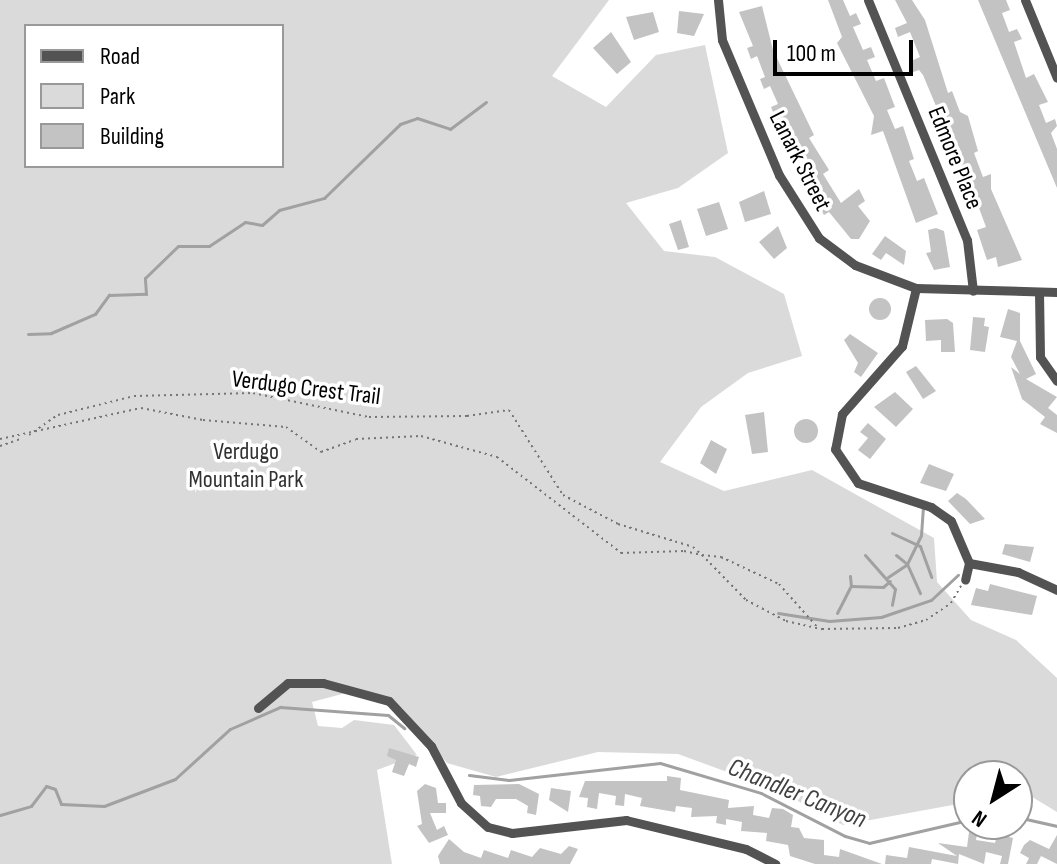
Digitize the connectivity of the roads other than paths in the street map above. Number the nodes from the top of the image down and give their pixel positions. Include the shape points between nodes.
1 (718, 0) edge
2 (868, 0) edge
3 (1025, 0) edge
4 (1057, 78) edge
5 (916, 288) junction
6 (973, 291) junction
7 (1039, 292) junction
8 (1057, 292) edge
9 (1057, 381) edge
10 (969, 563) junction
11 (965, 580) road end
12 (1057, 590) edge
13 (258, 708) dead end
14 (775, 864) edge

1 - 5 street, Lanark Street via 722,40 800,212 819,238 855,265
2 - 6 street, Edmore Place via 967,240
3 - 4 street
5 - 6 street, Lanark Street
5 - 10 street via 902,346 842,414 835,449 858,483 944,513 960,535
6 - 7 street, Lanark Street
7 - 8 street, Lanark Street
7 - 9 street via 1040,357
10 - 11 street
10 - 12 street via 1018,572
13 - 14 street via 288,683 323,683 376,696 415,726 451,778 461,803 488,827 512,833 626,820 746,849

